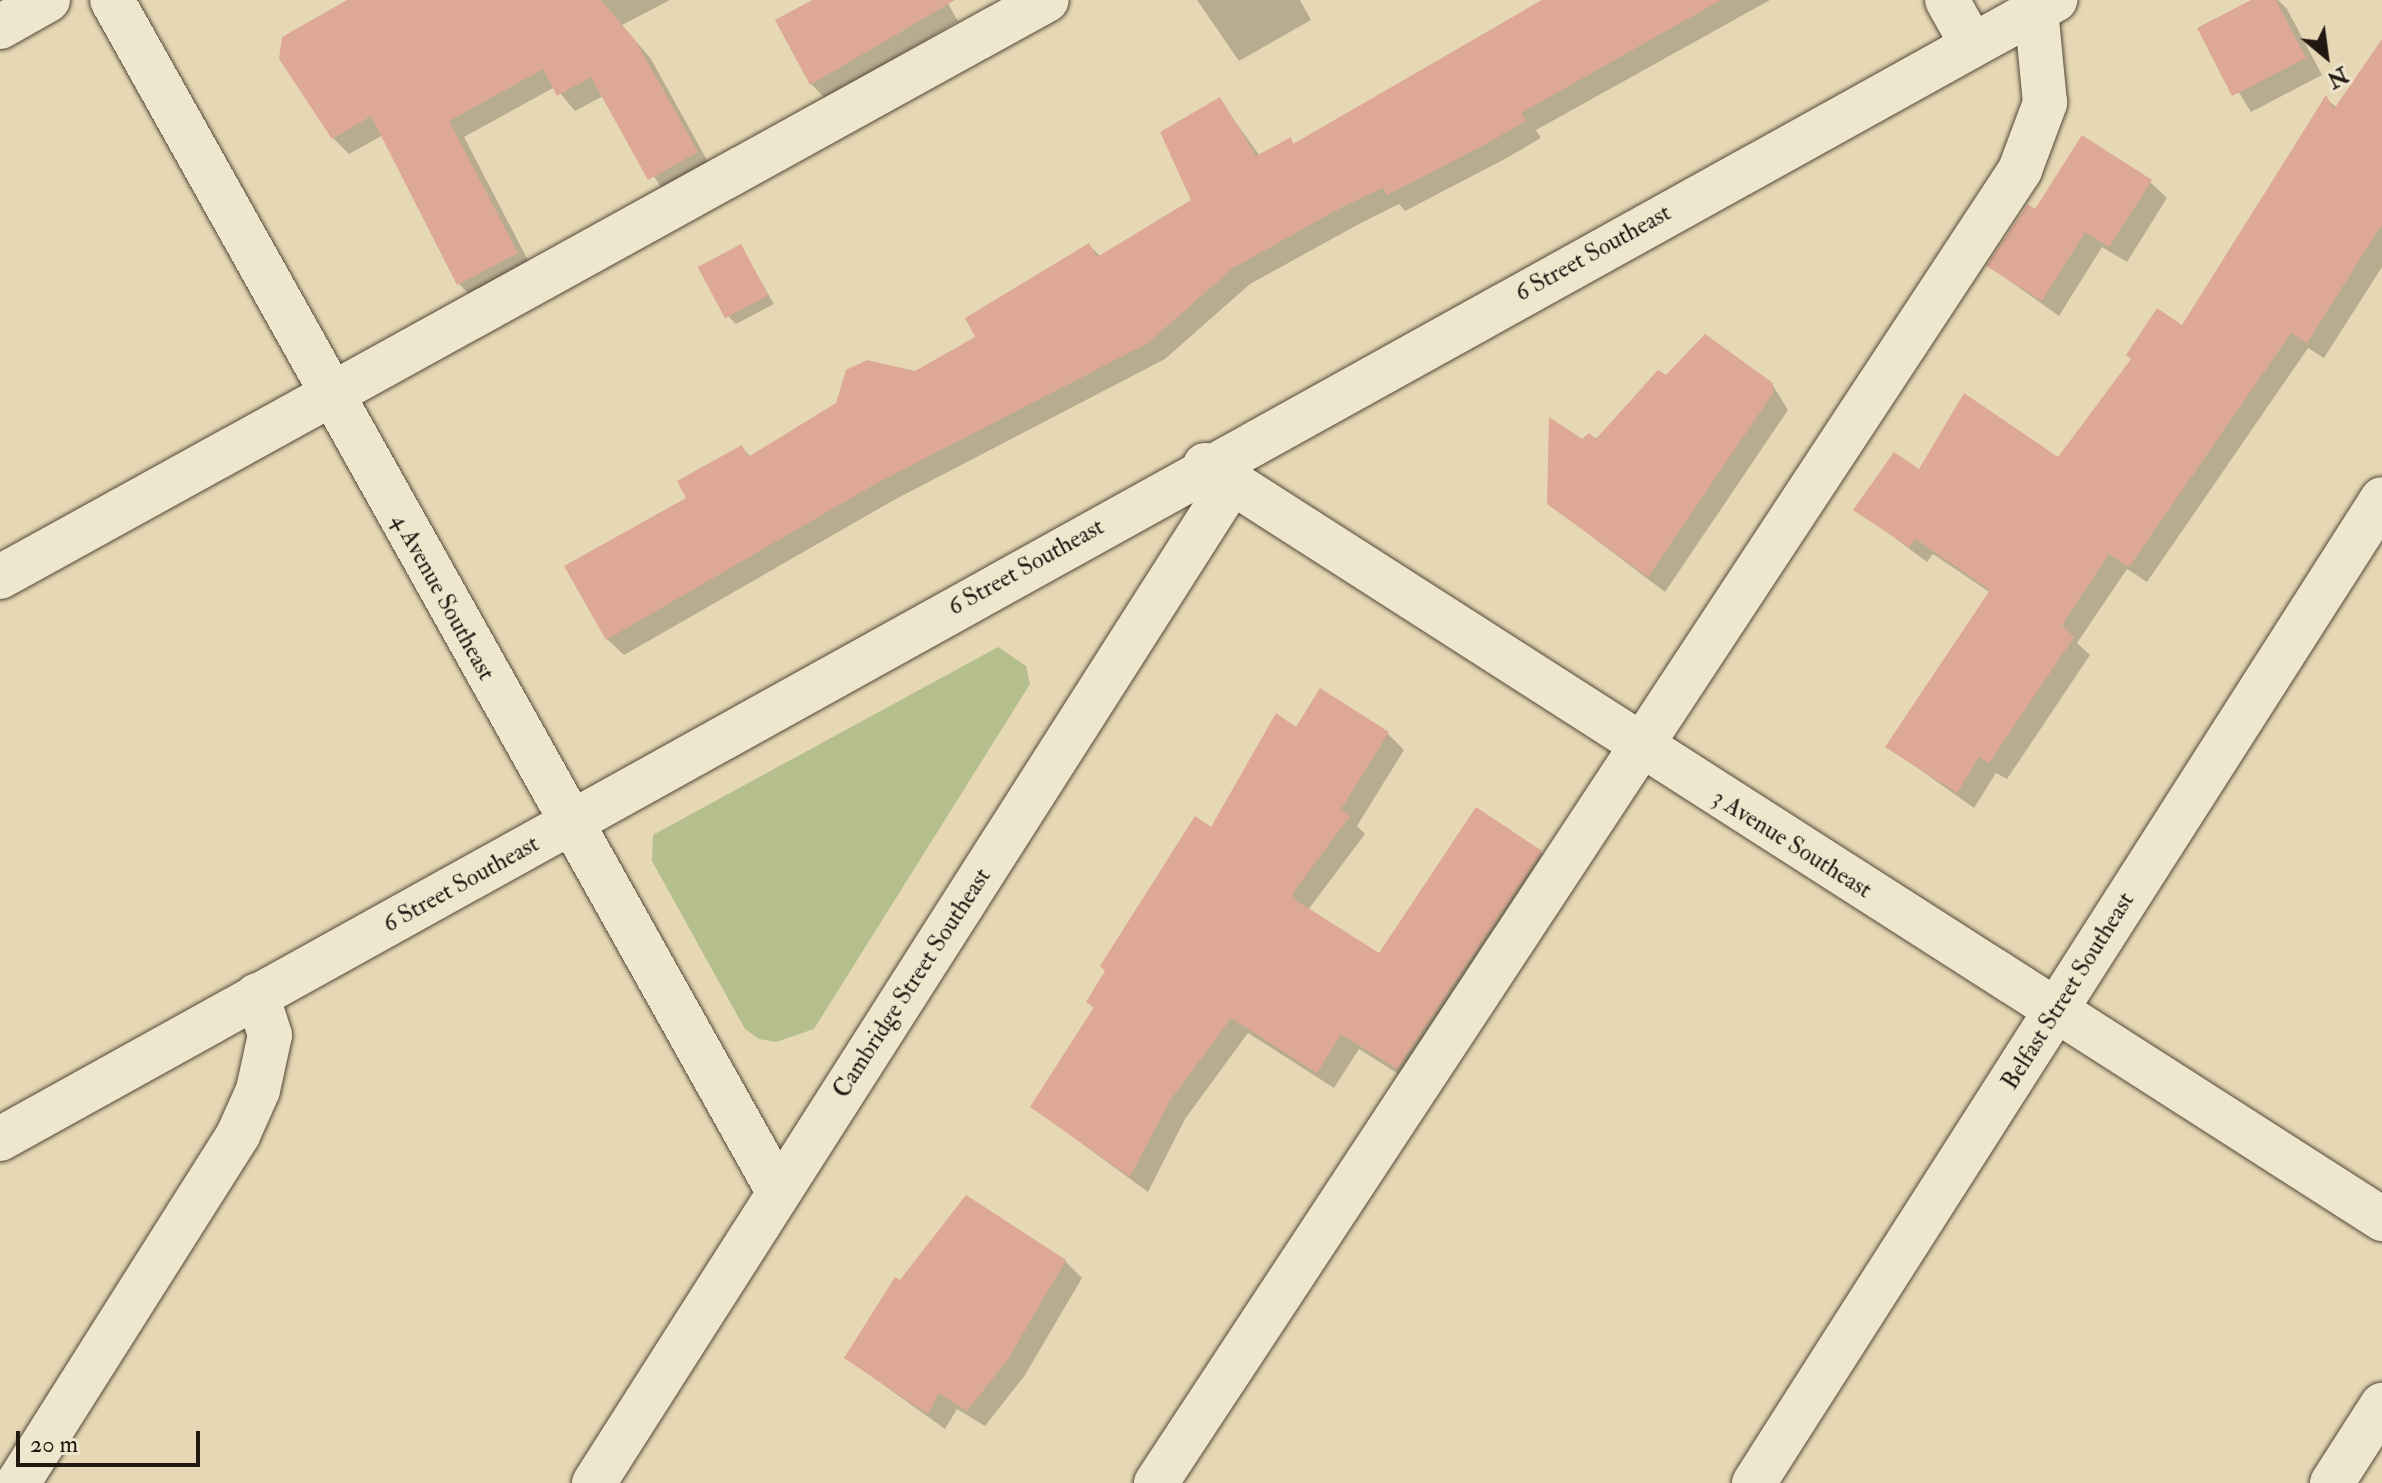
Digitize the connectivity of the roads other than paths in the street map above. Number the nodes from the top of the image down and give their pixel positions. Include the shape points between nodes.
1 (48, 0) edge
2 (112, 0) edge
3 (1047, 0) edge
4 (1947, 0) edge
5 (2045, 5) edge
6 (0, 27) edge
7 (1972, 45) junction
8 (333, 398) junction
9 (1218, 474) junction
10 (2382, 499) edge
11 (0, 577) edge
12 (1640, 748) junction
13 (568, 825) junction
14 (257, 995) junction
15 (2056, 1010) junction
16 (0, 1139) edge
17 (778, 1191) junction
18 (2382, 1219) edge
19 (2382, 1405) edge
20 (18, 1483) edge
21 (594, 1483) edge
22 (1156, 1483) edge
23 (1754, 1483) edge
24 (2332, 1483) edge

1 - 6 street
2 - 8 street, 4 Avenue Southeast
3 - 8 street
4 - 7 street
5 - 7 street, 6 Street Southeast
5 - 12 street via 2045,103 2020,170
7 - 9 street, 6 Street Southeast
8 - 11 street
8 - 13 street, 4 Avenue Southeast
9 - 12 street, 3 Avenue Southeast
9 - 13 street, 6 Street Southeast
9 - 17 street, Cambridge Street Southeast
10 - 15 street, Belfast Street Southeast
12 - 15 street, 3 Avenue Southeast
12 - 22 street
13 - 14 street, 6 Street Southeast
13 - 17 street, 4 Avenue Southeast
14 - 16 street, 6 Street Southeast
14 - 20 street via 270,1035 238,1135
15 - 18 street, 3 Avenue Southeast
15 - 23 street, Belfast Street Southeast
17 - 21 street, Cambridge Street Southeast
19 - 24 street

